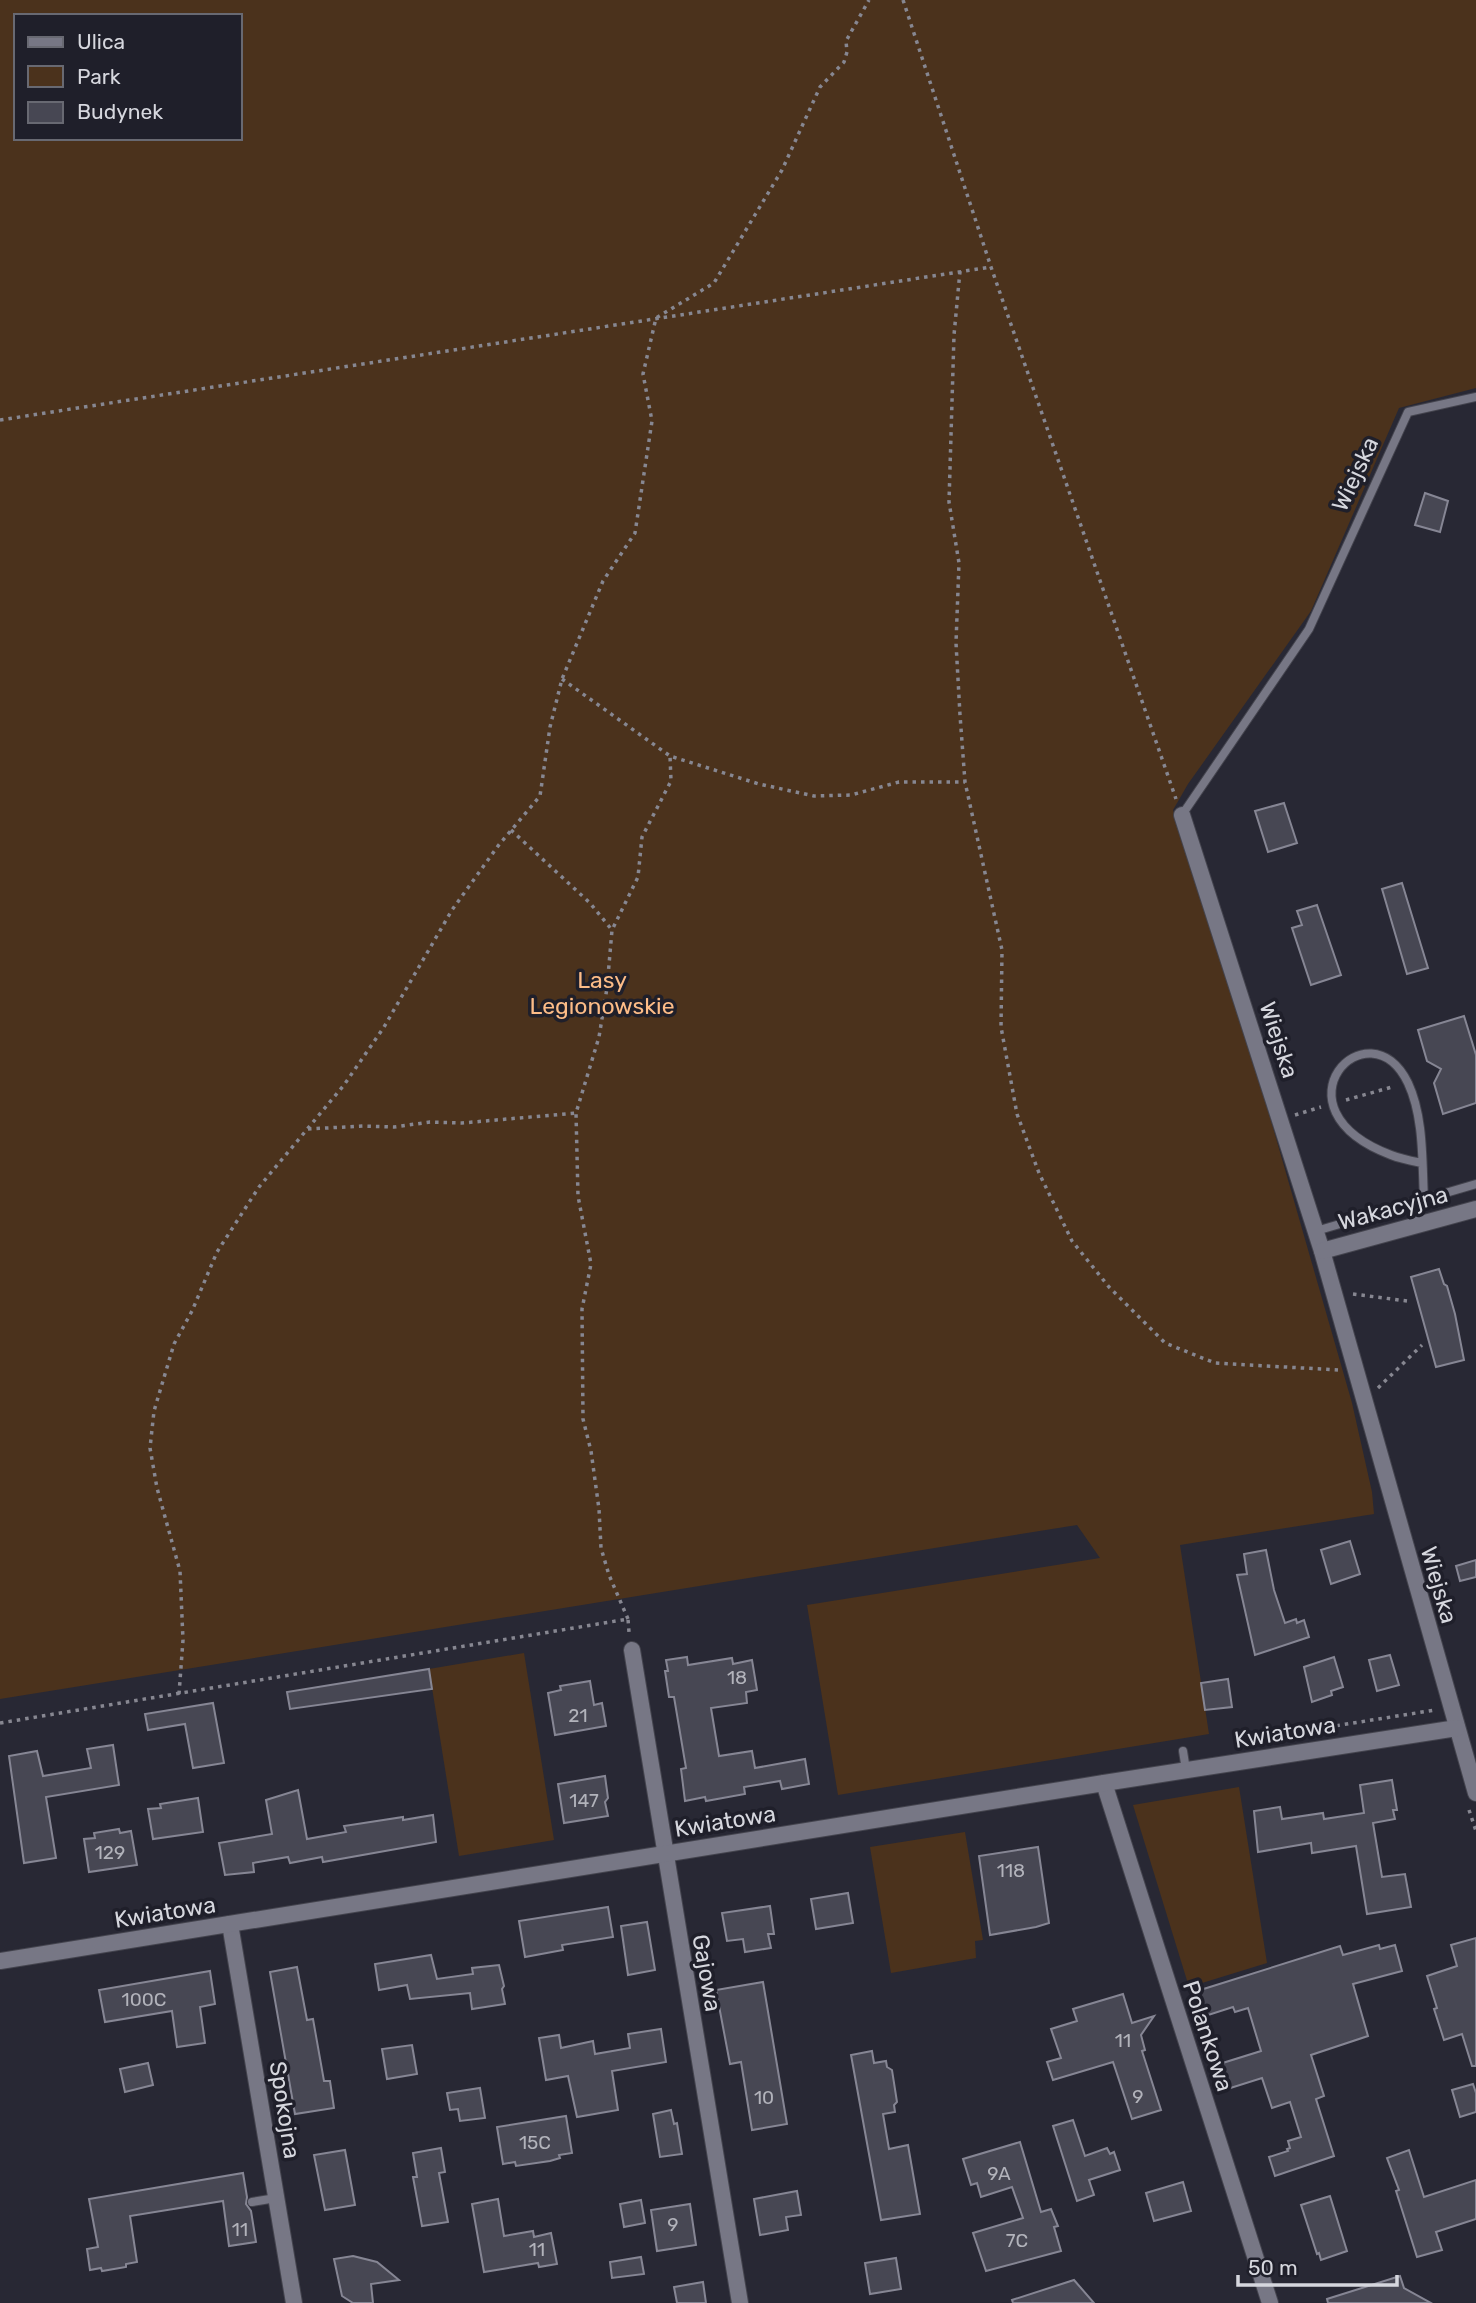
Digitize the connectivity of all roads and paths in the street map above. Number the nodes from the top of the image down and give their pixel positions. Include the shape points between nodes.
1 (869, 0) edge
2 (903, 0) edge
3 (992, 267) junction
4 (960, 271) junction
5 (656, 318) junction
6 (1476, 397) edge
7 (0, 419) edge
8 (562, 679) junction
9 (670, 756) junction
10 (965, 782) junction
11 (1182, 815) junction
12 (511, 830) junction
13 (612, 930) junction
14 (1408, 1082) junction
15 (1332, 1103) junction
16 (576, 1114) junction
17 (1297, 1114) dead end
18 (308, 1129) junction
19 (1422, 1163) junction
20 (1476, 1184) edge
21 (1424, 1199) junction
22 (1476, 1209) edge
23 (1316, 1231) junction
24 (1322, 1251) junction
25 (1333, 1291) junction
26 (1407, 1301) dead end
27 (1422, 1345) dead end
28 (1356, 1371) junction
29 (1364, 1401) junction
30 (628, 1619) junction
31 (632, 1650) joint
32 (179, 1693) junction
33 (0, 1723) edge
34 (1457, 1728) junction
35 (1183, 1751) dead end
36 (1186, 1770) junction
37 (1104, 1783) junction
38 (1472, 1799) edge
39 (1476, 1831) edge
40 (664, 1854) junction
41 (230, 1924) junction
42 (0, 1962) edge
43 (276, 2197) junction
44 (252, 2202) dead end
45 (294, 2303) edge
46 (740, 2303) edge
47 (1270, 2303) edge

1 - 5 path via 846,41 844,62 820,86 782,170 714,283
2 - 3 path
3 - 4 path
3 - 11 path
4 - 5 path
4 - 10 path via 948,502 958,564 956,643
5 - 7 path
5 - 8 path via 643,374 652,421 635,533 603,581
6 - 11 lane, Wiejska via 1408,412 1309,629
8 - 9 path
8 - 12 path via 540,796
9 - 10 path via 814,796 850,794 899,782
9 - 13 path via 671,781 642,837 638,877
10 - 28 path via 1002,950 1001,1027 1017,1114 1072,1241 1109,1287 1165,1343 1215,1363
11 - 23 street, Wiejska
12 - 13 path via 590,903
12 - 18 path via 452,910 377,1037
13 - 16 path via 599,1037
14 - 15 path
14 - 15 lane via 1394,1063 1374,1053 1356,1055 1339,1067 1331,1085
14 - 19 lane
15 - 17 path
15 - 19 lane via 1339,1118 1372,1145 1391,1156
16 - 18 path
16 - 30 path via 578,1196 591,1264 582,1309 583,1419 598,1497 601,1548
18 - 32 path via 259,1187 217,1252 174,1344 154,1411 150,1448 180,1571 183,1640
19 - 21 lane
20 - 21 lane
21 - 23 lane
22 - 24 street, Wakacyjna
23 - 24 street, Wiejska
24 - 25 street, Wiejska
25 - 26 path
25 - 28 street, Wiejska
27 - 29 path
28 - 29 street, Wiejska
29 - 34 street, Wiejska
30 - 31 path
30 - 32 path
31 - 40 street, Gajowa
32 - 33 path
34 - 36 street, Kwiatowa
34 - 38 street, Wiejska
35 - 36 lane
36 - 37 street, Kwiatowa
37 - 40 street, Kwiatowa
37 - 47 street, Polankowa
38 - 39 path
40 - 41 street, Kwiatowa
40 - 46 street, Gajowa
41 - 42 street, Kwiatowa
41 - 43 street, Spokojna
43 - 44 lane
43 - 45 street, Spokojna

